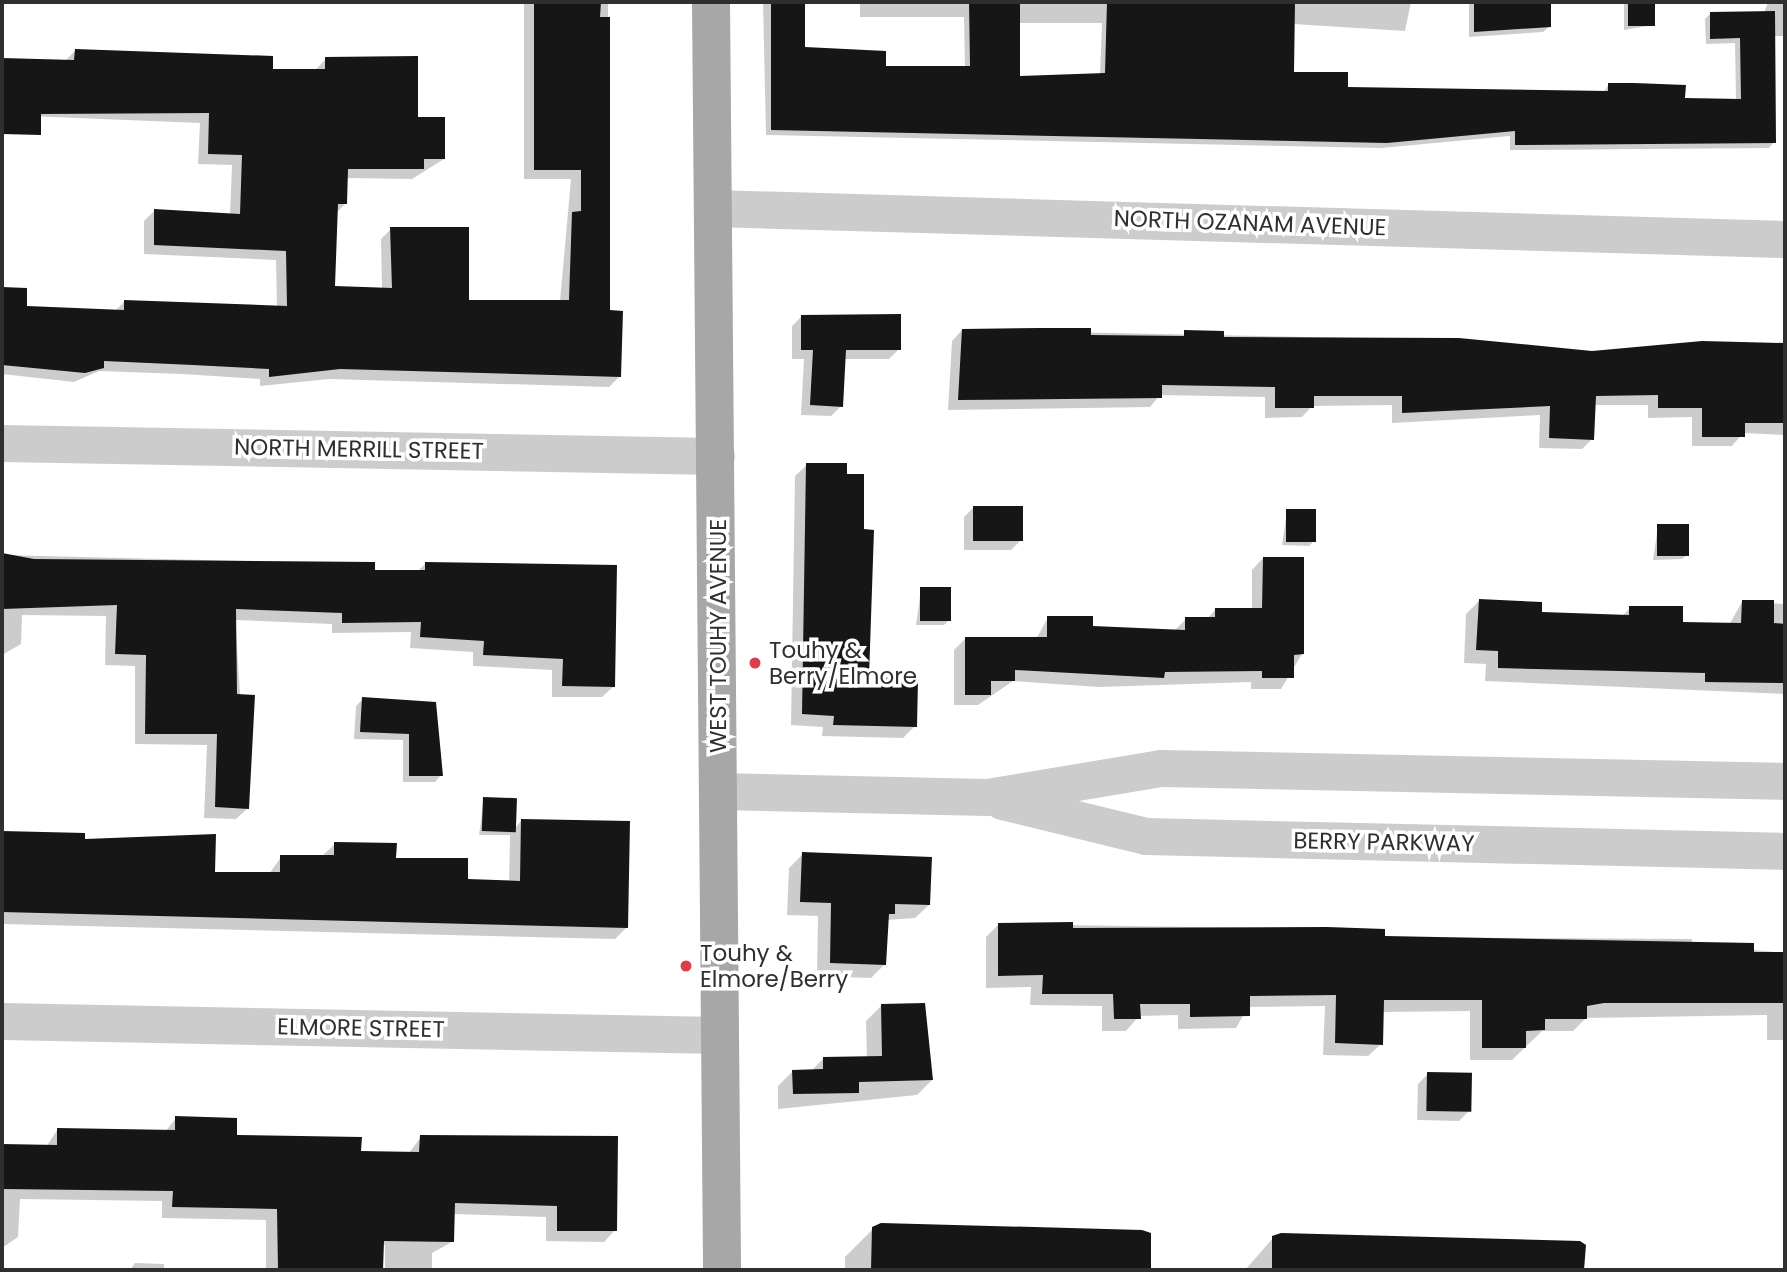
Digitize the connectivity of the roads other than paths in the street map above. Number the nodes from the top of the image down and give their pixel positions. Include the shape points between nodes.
1 (711, 2) edge
2 (714, 208) junction
3 (1785, 239) edge
4 (2, 443) edge
5 (716, 456) junction
6 (1785, 781) edge
7 (719, 791) junction
8 (987, 797) junction
9 (1785, 851) edge
10 (2, 1021) edge
11 (720, 1035) junction
12 (722, 1270) edge

1 - 2 main road, WEST TOUHY AVENUE
2 - 3 street, NORTH OZANAM AVENUE
2 - 5 main road, WEST TOUHY AVENUE
4 - 5 street, NORTH MERRILL STREET
5 - 7 main road, WEST TOUHY AVENUE
6 - 8 street, BERRY PARKWAY via 1161,768
7 - 8 street, BERRY PARKWAY
7 - 11 main road, WEST TOUHY AVENUE
8 - 9 street, BERRY PARKWAY via 1146,836
10 - 11 street, ELMORE STREET
11 - 12 main road, WEST TOUHY AVENUE

